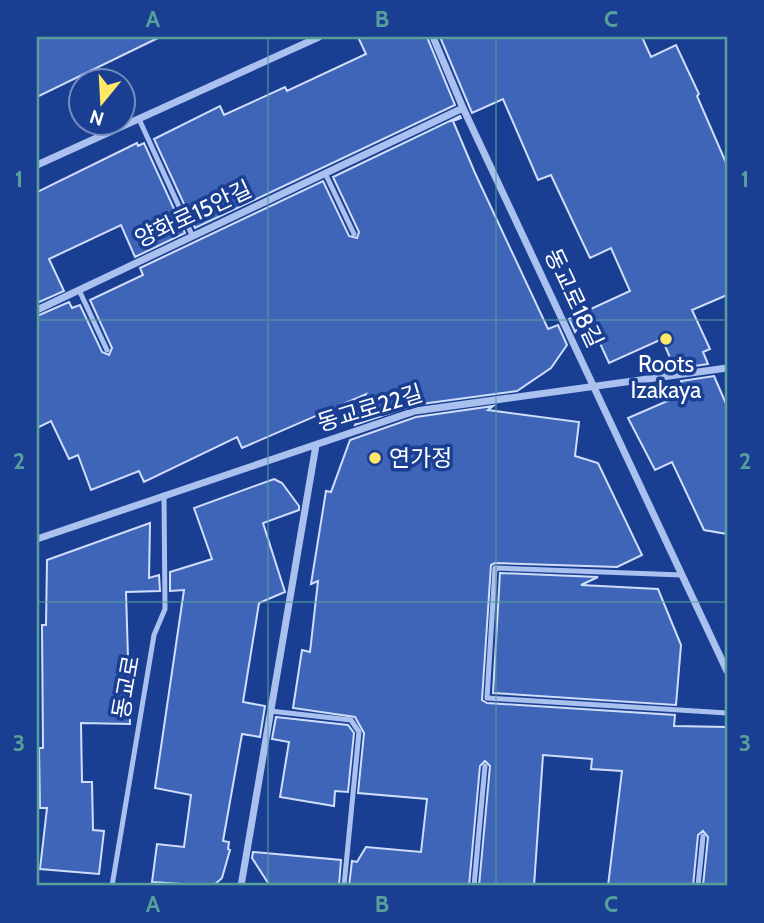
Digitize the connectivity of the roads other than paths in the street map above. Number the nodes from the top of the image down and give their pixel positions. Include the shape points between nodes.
1 (319, 37) edge
2 (433, 37) edge
3 (463, 108) junction
4 (139, 119) junction
5 (37, 165) edge
6 (325, 173) junction
7 (354, 234) dead end
8 (192, 235) junction
9 (79, 290) junction
10 (37, 310) edge
11 (107, 350) dead end
12 (727, 368) edge
13 (593, 385) junction
14 (316, 445) junction
15 (164, 495) junction
16 (37, 539) edge
17 (682, 575) junction
18 (727, 671) edge
19 (270, 711) junction
20 (727, 713) edge
21 (485, 766) dead end
22 (704, 836) dead end
23 (112, 886) edge
24 (241, 886) edge
25 (344, 886) edge
26 (474, 886) edge
27 (698, 886) edge

1 - 4 street
2 - 3 street, 동교로18길
3 - 6 street, 양화로15안길
3 - 13 street, 동교로18길
4 - 5 street
4 - 8 lane
6 - 7 lane
6 - 8 street, 양화로15안길
8 - 9 street, 양화로15안길
9 - 10 street, 양화로15안길
9 - 11 lane
12 - 13 street, 동교로22길
13 - 14 street, 동교로22길 via 415,411
13 - 17 street, 동교로18길
14 - 15 street, 동교로22길
14 - 19 street
15 - 16 street, 동교로22길
15 - 23 lane, 동교로 via 165,609 155,635
17 - 18 street, 동교로18길
17 - 20 lane via 495,568 486,698
19 - 24 street
19 - 25 lane via 351,720 359,732
21 - 26 lane
22 - 27 lane

